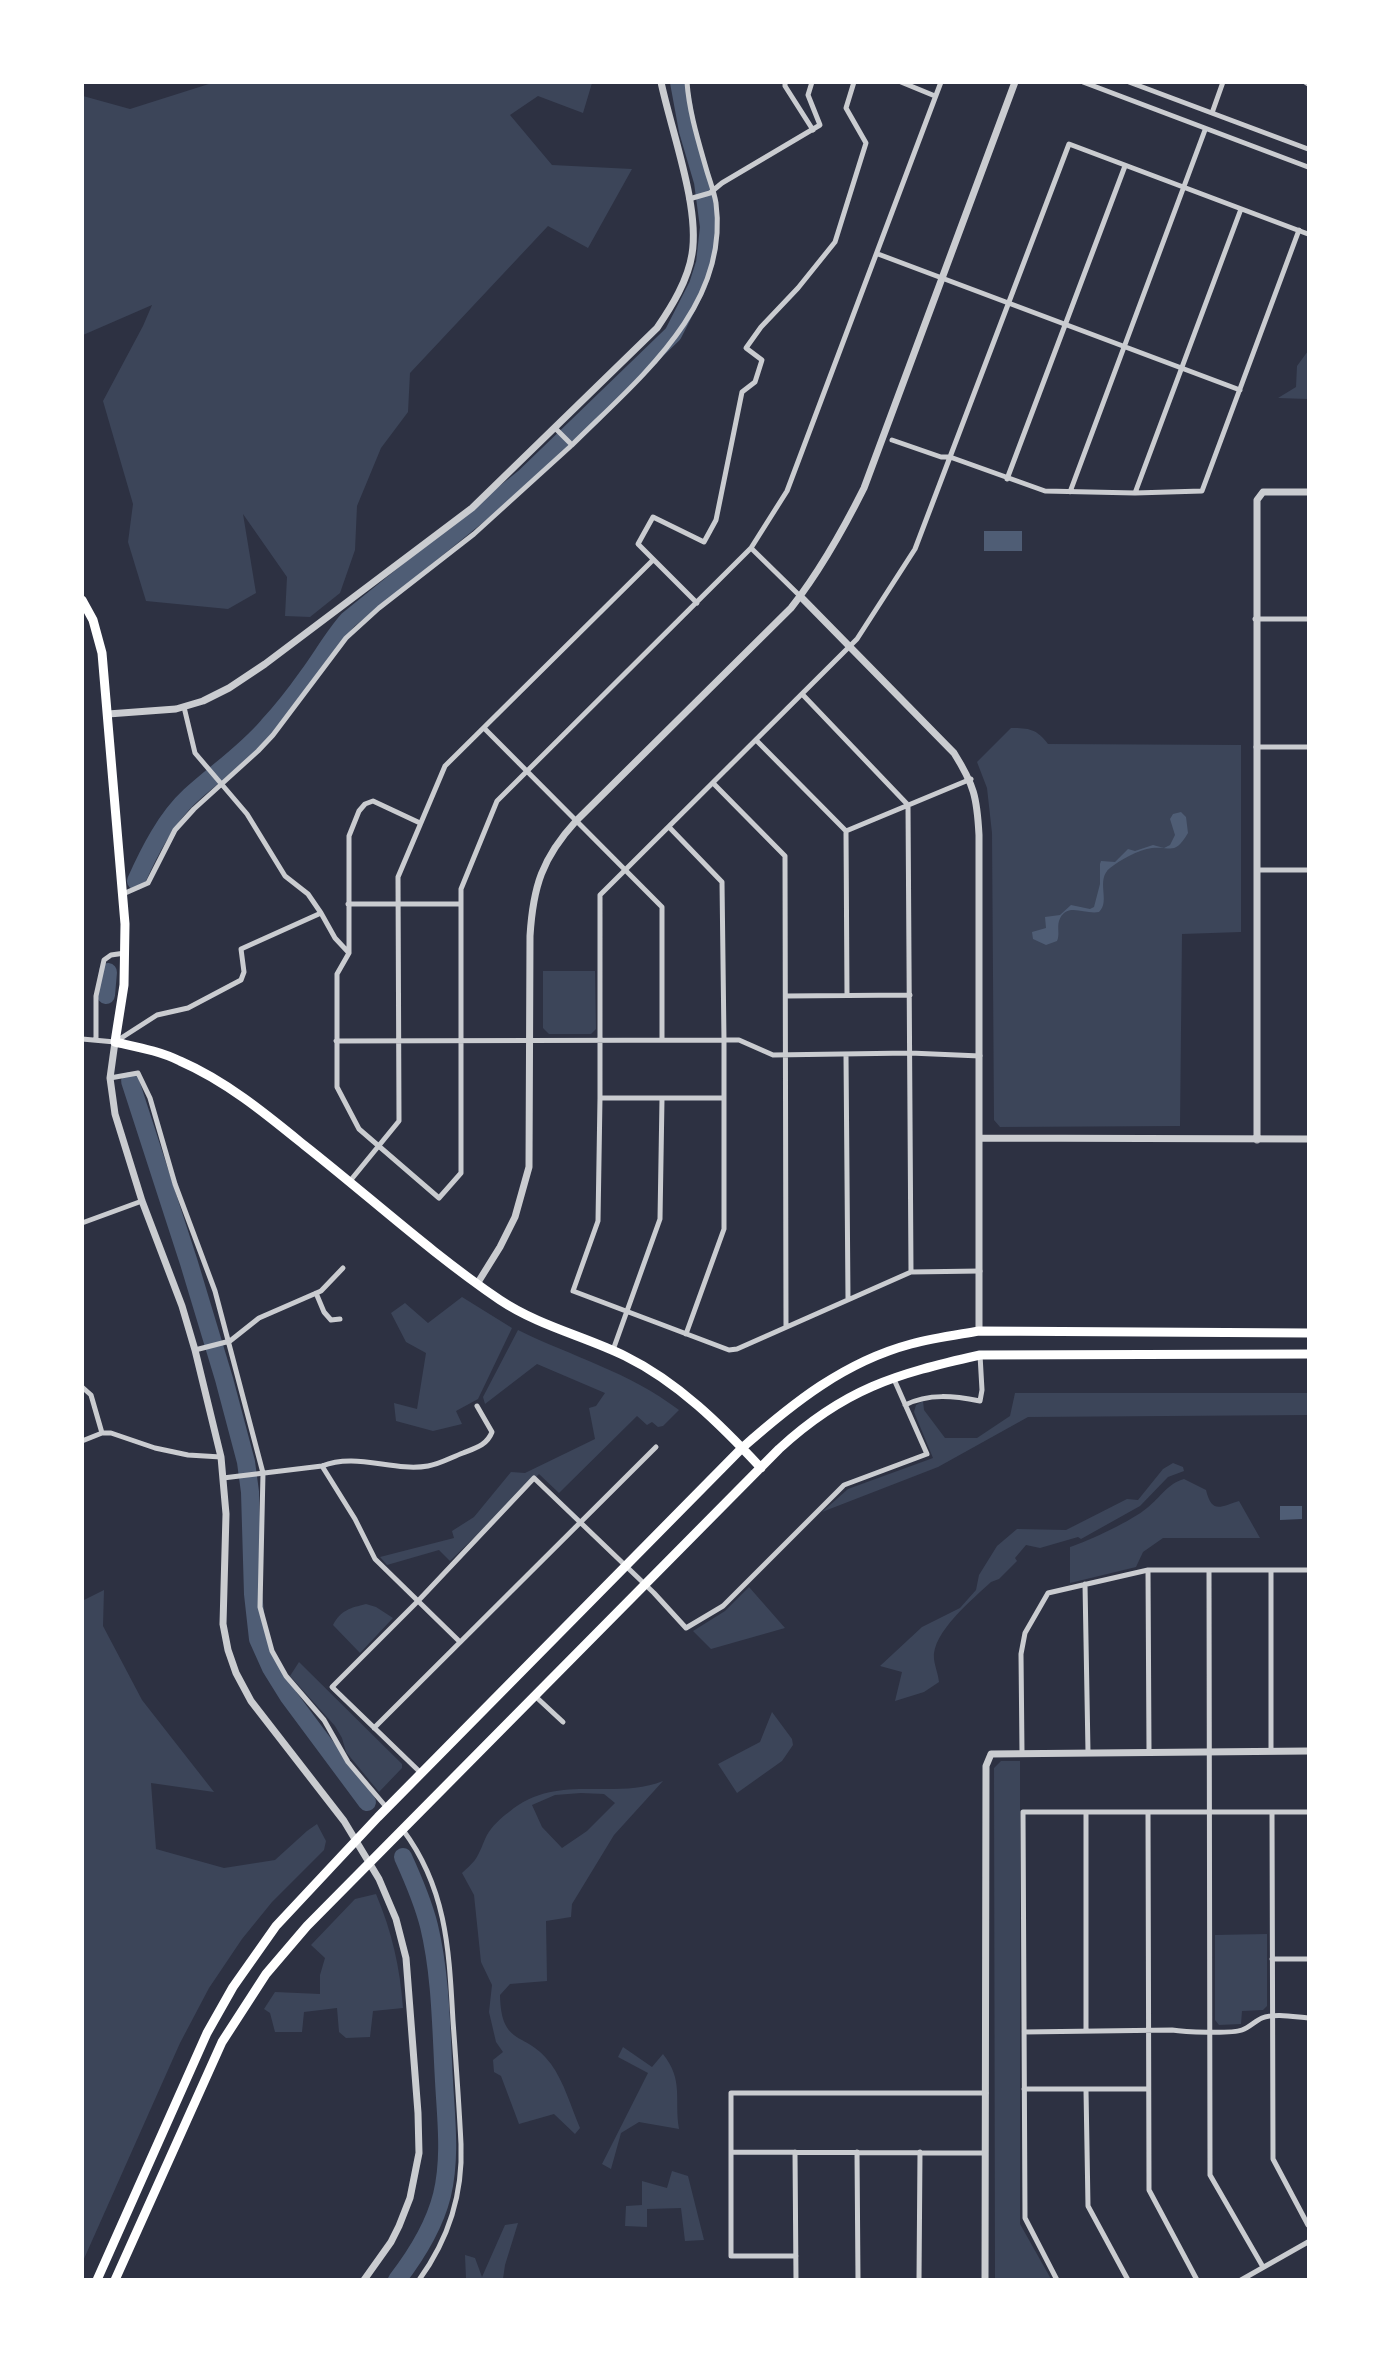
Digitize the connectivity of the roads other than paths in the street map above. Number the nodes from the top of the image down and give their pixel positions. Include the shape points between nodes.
1 (661, 82) edge
2 (687, 82) edge
3 (785, 82) edge
4 (812, 82) edge
5 (854, 82) edge
6 (901, 82) edge
7 (941, 82) edge
8 (1014, 82) edge
9 (1083, 82) edge
10 (1129, 82) edge
11 (1222, 82) edge
12 (935, 96) junction
13 (1212, 113) junction
14 (813, 130) junction
15 (1205, 130) junction
16 (1308, 149) edge
17 (1125, 166) junction
18 (1308, 167) edge
19 (1182, 188) junction
20 (712, 192) junction
21 (689, 199) junction
22 (1241, 209) junction
23 (1299, 230) junction
24 (1308, 234) edge
25 (878, 255) junction
26 (943, 279) junction
27 (1008, 303) junction
28 (1066, 324) junction
29 (1123, 346) junction
30 (1182, 368) junction
31 (1240, 390) junction
32 (555, 428) junction
33 (892, 440) dead end
34 (570, 444) junction
35 (950, 457) junction
36 (1007, 479) junction
37 (1070, 492) junction
38 (1308, 492) edge
39 (1135, 493) junction
40 (751, 548) junction
41 (653, 560) junction
42 (800, 596) junction
43 (82, 600) edge
44 (697, 603) junction
45 (1255, 619) junction
46 (1308, 619) edge
47 (850, 647) junction
48 (803, 695) junction
49 (184, 707) junction
50 (108, 714) junction
51 (484, 728) junction
52 (756, 740) junction
53 (1256, 747) junction
54 (1308, 747) edge
55 (527, 772) junction
56 (971, 779) junction
57 (220, 782) junction
58 (713, 783) junction
59 (908, 805) junction
60 (576, 821) junction
61 (420, 823) junction
62 (669, 827) junction
63 (846, 831) junction
64 (625, 870) junction
65 (1257, 870) junction
66 (1308, 870) edge
67 (123, 894) junction
68 (460, 903) junction
69 (348, 904) junction
70 (398, 904) junction
71 (321, 913) junction
72 (125, 953) junction
73 (349, 953) junction
74 (847, 995) junction
75 (910, 995) junction
76 (786, 996) junction
77 (82, 1039) edge
78 (96, 1040) junction
79 (600, 1040) junction
80 (662, 1040) junction
81 (724, 1040) junction
82 (336, 1041) junction
83 (399, 1041) junction
84 (461, 1041) junction
85 (531, 1041) junction
86 (115, 1042) junction
87 (910, 1053) junction
88 (786, 1054) junction
89 (846, 1055) junction
90 (980, 1056) junction
91 (110, 1078) junction
92 (600, 1098) junction
93 (724, 1098) junction
94 (662, 1099) junction
95 (980, 1138) junction
96 (1308, 1139) edge
97 (1257, 1140) junction
98 (379, 1145) junction
99 (350, 1181) junction
100 (142, 1201) junction
101 (82, 1223) edge
102 (343, 1268) dead end
103 (980, 1271) junction
104 (911, 1272) junction
105 (477, 1284) junction
106 (316, 1293) junction
107 (848, 1299) junction
108 (628, 1312) junction
109 (340, 1319) dead end
110 (786, 1326) junction
111 (979, 1331) junction
112 (1308, 1333) edge
113 (686, 1334) junction
114 (230, 1341) junction
115 (195, 1350) junction
116 (613, 1350) junction
117 (1308, 1354) edge
118 (980, 1355) junction
119 (893, 1377) junction
120 (82, 1387) edge
121 (477, 1406) dead end
122 (905, 1406) junction
123 (102, 1433) junction
124 (82, 1441) edge
125 (656, 1447) dead end
126 (742, 1448) junction
127 (221, 1457) junction
128 (322, 1466) junction
129 (761, 1468) junction
130 (263, 1473) junction
131 (223, 1478) junction
132 (579, 1522) junction
133 (625, 1567) junction
134 (1148, 1570) junction
135 (1209, 1570) junction
136 (1271, 1570) junction
137 (1308, 1570) edge
138 (1085, 1584) junction
139 (645, 1585) junction
140 (418, 1601) junction
141 (459, 1641) junction
142 (535, 1696) junction
143 (563, 1722) dead end
144 (374, 1728) junction
145 (1149, 1751) junction
146 (1210, 1751) junction
147 (1271, 1751) junction
148 (1308, 1751) edge
149 (1022, 1752) junction
150 (1088, 1752) junction
151 (422, 1774) junction
152 (387, 1808) junction
153 (1086, 1812) junction
154 (1148, 1812) junction
155 (1210, 1812) junction
156 (1272, 1812) junction
157 (1308, 1812) edge
158 (403, 1830) junction
159 (356, 1841) junction
160 (370, 1864) junction
161 (1272, 1959) junction
162 (1308, 1959) edge
163 (1273, 2017) junction
164 (1308, 2018) edge
165 (1086, 2031) junction
166 (1210, 2031) junction
167 (1024, 2032) junction
168 (1148, 2032) junction
169 (1024, 2089) junction
170 (1148, 2089) junction
171 (1086, 2090) junction
172 (986, 2093) junction
173 (731, 2152) junction
174 (795, 2152) junction
175 (857, 2152) junction
176 (920, 2152) junction
177 (986, 2153) junction
178 (1308, 2225) edge
179 (1308, 2242) edge
180 (796, 2256) junction
181 (1263, 2267) junction
182 (97, 2280) edge
183 (115, 2280) edge
184 (364, 2280) edge
185 (419, 2280) edge
186 (796, 2280) edge
187 (858, 2280) edge
188 (919, 2280) edge
189 (985, 2280) edge
190 (1057, 2280) edge
191 (1128, 2280) edge
192 (1197, 2280) edge
193 (1240, 2280) edge

1 - 21 street
2 - 20 street
3 - 14 street
4 - 14 street via 808,95 820,125
5 - 41 street via 846,108 866,143 835,242 746,348 762,360 755,382 742,392 716,520 704,542 654,517 638,544
6 - 12 street
7 - 12 street
8 - 26 street
9 - 15 street
10 - 13 street
11 - 13 street
12 - 25 street
13 - 16 street
14 - 20 street
15 - 18 street
15 - 19 street
17 - 19 street
17 - 27 street via 1069,144
17 - 28 street
19 - 22 street
19 - 29 street
20 - 21 street
20 - 34 street via 717,245 694,311 646,371
21 - 32 street via 692,254 671,307 657,328
22 - 23 street
22 - 30 street
23 - 24 street
23 - 31 street
25 - 26 street
25 - 40 street via 787,491
26 - 27 street
26 - 42 street via 864,488 834,546
27 - 28 street
27 - 35 street
28 - 29 street
28 - 36 street
29 - 30 street
29 - 37 street
30 - 31 street
30 - 39 street
31 - 39 street via 1202,490
32 - 34 street
32 - 49 street via 472,508 415,552 229,688
33 - 35 street
34 - 57 street via 474,534 346,638 273,735
35 - 36 street
35 - 47 street via 915,549
36 - 37 street via 1046,491
37 - 39 street
38 - 45 street via 1263,492 1257,500
40 - 42 street
40 - 44 street
41 - 44 street
41 - 51 street
42 - 47 street
42 - 60 street via 732,669
43 - 50 main road via 93,620 102,652
44 - 55 street
45 - 46 street
45 - 53 street
47 - 48 street
47 - 56 street via 954,753
48 - 52 street
48 - 59 street
49 - 50 street
49 - 57 street via 195,753
50 - 67 main road
51 - 55 street
51 - 61 street via 445,766
52 - 58 street
52 - 63 street
53 - 54 street
53 - 65 street
55 - 60 street
55 - 68 street via 497,801 461,889
56 - 59 street
56 - 90 street via 979,835
57 - 67 street via 175,830 148,883
57 - 71 street via 247,814 285,876 308,894
58 - 62 street
58 - 76 street via 785,856
59 - 63 street
59 - 75 street
60 - 64 street
60 - 85 street via 547,859 532,904
61 - 69 street via 373,801 364,804 349,836
61 - 70 street via 398,877
62 - 64 street
62 - 81 street via 722,882
63 - 74 street
64 - 79 street via 600,895
64 - 80 street via 662,907
65 - 66 street
65 - 97 street
67 - 72 main road
68 - 70 street
68 - 84 street
69 - 70 street
69 - 73 street
70 - 83 street
71 - 73 street
71 - 86 street via 241,949 241,980 188,1008 157,1015
72 - 78 street via 104,960 96,996
72 - 86 main road
73 - 82 street via 337,974
74 - 75 street
74 - 76 street
75 - 87 street
76 - 88 street
77 - 78 street
78 - 86 street
79 - 80 street
79 - 85 street
79 - 92 street
80 - 81 street
81 - 88 street via 746,1042 769,1054
81 - 93 street
82 - 83 street
82 - 98 street via 337,1087 359,1128
83 - 84 street
83 - 98 street via 399,1121
84 - 85 street
84 - 98 street via 460,1173 439,1198
85 - 105 street via 531,1149 526,1184 508,1232
86 - 91 street
86 - 99 main road via 178,1059 205,1073 261,1110
87 - 89 street
87 - 90 street
87 - 104 street
88 - 89 street
88 - 110 street
89 - 107 street
90 - 95 street
91 - 100 street via 115,1114
91 - 114 street via 138,1073 150,1098 174,1184
92 - 94 street
92 - 108 street via 598,1221 573,1291
93 - 94 street
93 - 113 street via 724,1229
94 - 108 street via 660,1219
95 - 97 street
95 - 103 street
96 - 97 street
98 - 99 street
99 - 105 main road
100 - 101 street
100 - 115 street
102 - 106 street
103 - 104 street
103 - 111 street
104 - 107 street
105 - 116 main road via 533,1318
106 - 109 street via 331,1320
106 - 114 street via 259,1318
107 - 110 street
108 - 113 street
108 - 116 street
110 - 113 street via 729,1350
111 - 112 main road
111 - 126 main road via 909,1344 855,1365 801,1399
114 - 115 street
114 - 130 street
115 - 127 street
116 - 126 main road via 670,1382
117 - 118 main road
118 - 119 main road
118 - 122 street via 980,1401 956,1396 921,1398
119 - 122 street
119 - 129 main road via 826,1412 794,1435
120 - 123 street via 91,1395
121 - 128 street via 492,1432 483,1445 428,1466 364,1461
122 - 139 street via 927,1454 844,1485 723,1606 686,1628
123 - 124 street
123 - 127 street via 188,1455
125 - 132 street
126 - 129 main road
126 - 133 main road
127 - 131 street
128 - 130 street
128 - 140 street via 375,1558
129 - 139 main road
130 - 131 street
130 - 152 street via 260,1607 272,1651 286,1676 324,1720 348,1762
131 - 159 street via 223,1624 236,1673 251,1701
132 - 133 street
132 - 140 street via 534,1479
132 - 141 street
133 - 139 street
133 - 151 main road
134 - 135 street
134 - 138 street
134 - 145 street
135 - 136 street
135 - 146 street
136 - 137 street
136 - 147 street
138 - 149 street via 1048,1593 1025,1633 1021,1654
138 - 150 street
139 - 142 main road
140 - 141 street
140 - 144 street via 332,1687
141 - 144 street
142 - 143 street
142 - 158 main road
144 - 151 street
145 - 146 street
145 - 150 street
146 - 147 street
146 - 155 street
147 - 148 street
149 - 150 street
149 - 172 street via 991,1754 986,1766
151 - 152 main road
152 - 159 main road
153 - 154 street
153 - 165 street
153 - 167 street via 1023,1812
154 - 155 street
154 - 168 street
155 - 156 street
155 - 166 street
156 - 157 street
156 - 161 street
158 - 160 main road
158 - 185 street via 432,1882 445,1922 462,2151 453,2215
159 - 160 street
159 - 182 main road via 291,1907 233,1987 207,2033
160 - 183 main road via 280,1956 230,2028
160 - 184 street via 392,1909 406,1958 419,2153 410,2198 399,2226
161 - 162 street
161 - 163 street
163 - 164 street
163 - 166 street via 1255,2020 1242,2030
163 - 178 street via 1273,2159
165 - 167 street
165 - 168 street
166 - 168 street
166 - 181 street via 1210,2175
167 - 169 street
168 - 170 street
169 - 171 street
169 - 190 street via 1025,2218
170 - 171 street
170 - 192 street via 1149,2190
171 - 191 street via 1088,2206
172 - 173 street via 731,2093
172 - 177 street
173 - 174 street
173 - 180 street via 731,2256
174 - 175 street
174 - 180 street
175 - 176 street
175 - 187 street
176 - 177 street
176 - 188 street
177 - 189 street
179 - 181 street
180 - 186 street
181 - 193 street

